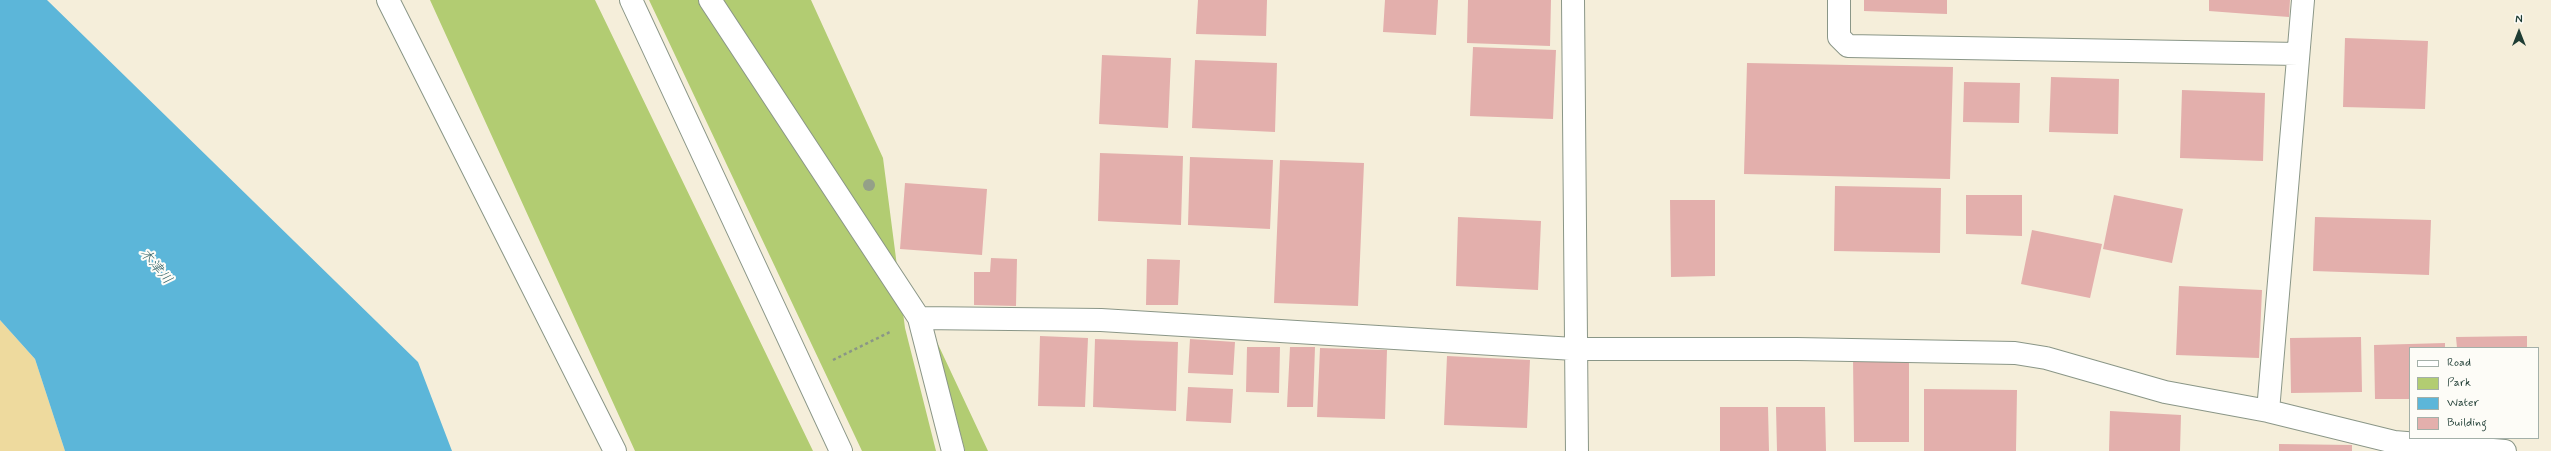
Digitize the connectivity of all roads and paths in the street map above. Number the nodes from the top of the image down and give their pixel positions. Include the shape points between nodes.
1 (388, 0) edge
2 (632, 0) edge
3 (710, 0) edge
4 (1573, 0) edge
5 (1840, 0) edge
6 (2303, 0) edge
7 (2298, 54) junction
8 (919, 318) junction
9 (1574, 349) junction
10 (804, 374) junction
11 (2268, 411) junction
12 (615, 451) edge
13 (841, 451) edge
14 (953, 451) edge
15 (1577, 451) edge
16 (2505, 451) edge

1 - 12 street
2 - 10 street
3 - 8 street
4 - 9 street
5 - 7 street via 1839,37 1848,46
6 - 7 street
7 - 11 street
8 - 9 street via 1101,320
8 - 10 path
8 - 14 street
9 - 11 street via 1797,349 2015,353 2046,358 2165,392
9 - 15 street
10 - 13 street
11 - 16 street via 2394,442

